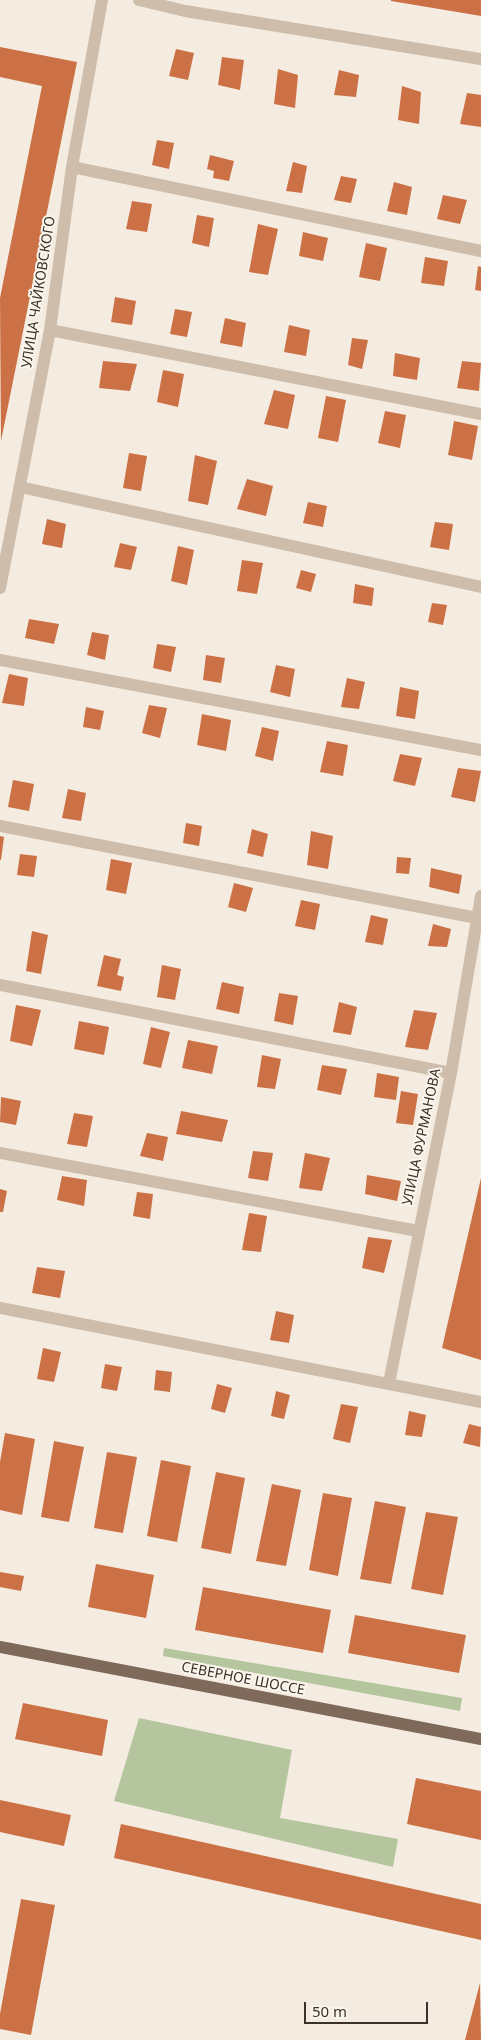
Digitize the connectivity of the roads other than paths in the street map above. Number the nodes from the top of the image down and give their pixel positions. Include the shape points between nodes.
1 (102, 0) edge
2 (139, 0) edge
3 (481, 59) edge
4 (72, 167) junction
5 (481, 251) edge
6 (50, 330) junction
7 (481, 414) edge
8 (20, 487) junction
9 (481, 587) edge
10 (0, 588) edge
11 (0, 660) edge
12 (481, 750) edge
13 (0, 826) edge
14 (481, 896) edge
15 (477, 918) junction
16 (0, 985) edge
17 (451, 1073) junction
18 (0, 1154) edge
19 (418, 1231) junction
20 (0, 1308) edge
21 (389, 1383) junction
22 (481, 1402) edge
23 (0, 1647) edge
24 (481, 1739) edge

1 - 4 street, УЛИЦА ЧАЙКОВСКОГО
2 - 3 street via 185,11
4 - 5 street
4 - 6 street, УЛИЦА ЧАЙКОВСКОГО
6 - 7 street
6 - 8 street, УЛИЦА ЧАЙКОВСКОГО
8 - 9 street
8 - 10 street, УЛИЦА ЧАЙКОВСКОГО
11 - 12 street
13 - 15 street
14 - 15 street, УЛИЦА ФУРМАНОВА
15 - 17 street, УЛИЦА ФУРМАНОВА
16 - 17 street
17 - 19 street, УЛИЦА ФУРМАНОВА
18 - 19 street
19 - 21 street, УЛИЦА ФУРМАНОВА
20 - 21 street
21 - 22 street
23 - 24 main road, СЕВЕРНОЕ ШОССЕ

